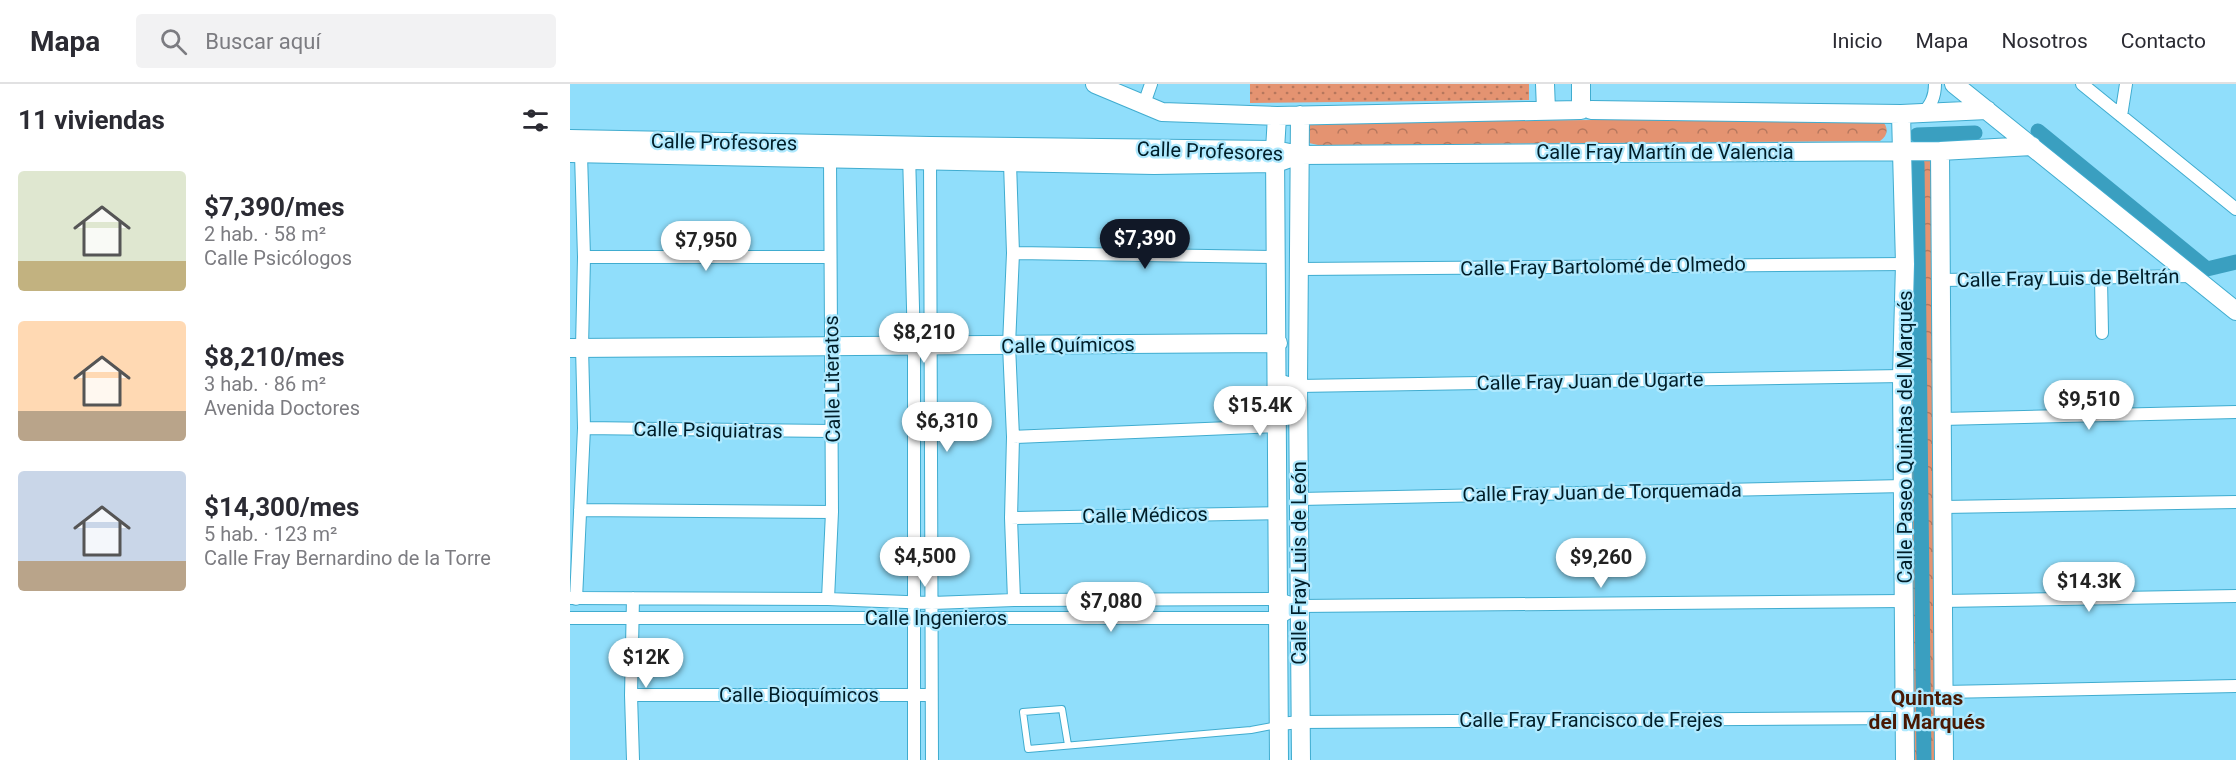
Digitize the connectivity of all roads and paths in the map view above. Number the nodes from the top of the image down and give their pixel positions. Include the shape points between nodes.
1 (1095, 84) edge
2 (1151, 84) edge
3 (1545, 84) edge
4 (1581, 84) edge
5 (1935, 84) edge
6 (1954, 84) edge
7 (2082, 84) edge
8 (2126, 84) edge
9 (1144, 104) junction
10 (1546, 110) junction
11 (1586, 110) junction
12 (1987, 110) junction
13 (1901, 114) junction
14 (1922, 114) junction
15 (1300, 115) junction
16 (1277, 116) junction
17 (2121, 116) junction
18 (2032, 146) junction
19 (574, 149) edge
20 (1903, 151) junction
21 (1940, 151) junction
22 (909, 153) junction
23 (931, 153) junction
24 (1299, 155) junction
25 (1275, 156) junction
26 (830, 158) junction
27 (1010, 163) junction
28 (2235, 208) edge
29 (1012, 253) junction
30 (584, 257) junction
31 (829, 257) junction
32 (1277, 257) junction
33 (1905, 264) junction
34 (1300, 269) junction
35 (2193, 276) junction
36 (2101, 278) junction
37 (1942, 280) junction
38 (2236, 311) edge
39 (2102, 333) dead end
40 (1278, 343) junction
41 (1009, 345) junction
42 (923, 346) junction
43 (832, 347) junction
44 (576, 348) edge
45 (1902, 376) junction
46 (1278, 380) junction
47 (1298, 386) junction
48 (2236, 412) edge
49 (1942, 419) junction
50 (1278, 426) junction
51 (584, 428) junction
52 (832, 431) junction
53 (1013, 437) junction
54 (1905, 486) junction
55 (1300, 499) junction
56 (2236, 502) edge
57 (1943, 507) junction
58 (580, 510) junction
59 (832, 513) junction
60 (1279, 513) junction
61 (1011, 518) junction
62 (2236, 596) edge
63 (573, 598) edge
64 (633, 598) junction
65 (828, 599) junction
66 (1279, 599) junction
67 (1014, 600) junction
68 (1904, 601) junction
69 (1942, 601) junction
70 (913, 602) junction
71 (932, 603) junction
72 (1299, 606) junction
73 (570, 618) edge
74 (632, 618) junction
75 (913, 618) junction
76 (933, 618) junction
77 (1279, 618) junction
78 (2236, 686) edge
79 (1943, 692) junction
80 (631, 695) junction
81 (913, 695) junction
82 (931, 695) junction
83 (1903, 718) junction
84 (1300, 722) junction
85 (1280, 724) junction
86 (1068, 745) junction
87 (633, 760) edge
88 (914, 760) edge
89 (932, 760) edge
90 (1279, 760) edge
91 (1301, 760) edge
92 (1905, 760) edge
93 (1944, 760) edge

1 - 9 street, Calle Fray Martín de Valencia
2 - 9 street
3 - 10 street
4 - 11 street
5 - 14 street via 1935,94
6 - 12 street
7 - 17 street
8 - 17 street
9 - 16 street, Calle Fray Martín de Valencia via 1162,112
10 - 11 street, Calle Fray Martín de Valencia
10 - 15 street, Calle Fray Martín de Valencia
11 - 13 street, Calle Fray Martín de Valencia
12 - 14 street, Calle Fray Martín de Valencia
12 - 18 street
13 - 14 street, Calle Fray Martín de Valencia
13 - 20 street, Calle Paseo Quintas del Marqués
15 - 16 street, Calle Fray Martín de Valencia
15 - 24 street, Calle Fray Luis de León
16 - 25 street, Calle Fray Luis de León
17 - 28 street
18 - 21 street, Calle Fray Martín de Valencia
18 - 35 street
19 - 22 street, Calle Profesores
19 - 26 street, Calle Profesores
19 - 30 street
20 - 21 street, Calle Fray Martín de Valencia
20 - 24 street, Calle Fray Martín de Valencia
20 - 33 street, Calle Paseo Quintas del Marqués
21 - 37 street, Calle Paseo Quintas del Marqués
22 - 23 street, Calle Profesores
22 - 26 street, Calle Profesores
22 - 42 street
23 - 25 street, Calle Profesores
23 - 27 street, Calle Profesores
23 - 42 street
24 - 25 street, Calle Profesores
24 - 34 street, Calle Fray Luis de León
25 - 27 street, Calle Profesores via 1154,165
25 - 32 street, Calle Fray Luis de León
26 - 31 street, Calle Literatos
27 - 29 street
29 - 32 street
29 - 41 street
30 - 31 street
30 - 44 street
31 - 43 street, Calle Literatos
32 - 40 street, Calle Fray Luis de León
33 - 34 street, Calle Fray Bartolomé de Olmedo
33 - 45 street, Calle Paseo Quintas del Marqués
34 - 47 street, Calle Fray Luis de León
35 - 36 street, Calle Fray Luis de Beltrán
35 - 38 street
36 - 37 street, Calle Fray Luis de Beltrán
36 - 39 street
37 - 49 street, Calle Paseo Quintas del Marqués
40 - 41 street, Calle Químicos
40 - 46 street, Calle Fray Luis de León
41 - 42 street, Calle Químicos
41 - 53 street
42 - 43 street, Calle Químicos
42 - 70 street
42 - 71 street
43 - 44 street, Calle Químicos
43 - 52 street, Calle Literatos
44 - 51 street
45 - 47 street, Calle Fray Juan de Ugarte
45 - 54 street, Calle Paseo Quintas del Marqués
46 - 47 street, Calle Fray Juan de Ugarte
46 - 50 street, Calle Fray Luis de León
47 - 55 street, Calle Fray Luis de León
48 - 49 street
49 - 57 street, Calle Paseo Quintas del Marqués
50 - 53 street
50 - 60 street, Calle Fray Luis de León
51 - 52 street, Calle Psiquiatras
51 - 58 street
52 - 59 street, Calle Literatos
53 - 61 street
54 - 55 street, Calle Fray Juan de Torquemada
54 - 68 street, Calle Paseo Quintas del Marqués
55 - 72 street, Calle Fray Luis de León
56 - 57 street
57 - 69 street, Calle Paseo Quintas del Marqués
58 - 59 street
58 - 63 street
59 - 65 street, Calle Literatos
60 - 61 street, Calle Médicos
60 - 66 street, Calle Fray Luis de León
61 - 67 street
62 - 69 street
63 - 64 street, Calle Ingenieros
64 - 65 street, Calle Ingenieros
64 - 74 street
65 - 70 street, Calle Ingenieros
66 - 67 street, Calle Ingenieros
66 - 72 street, Calle Ingenieros
66 - 77 street, Calle Fray Luis de León
67 - 71 street, Calle Ingenieros
68 - 72 street
68 - 83 street, Calle Paseo Quintas del Marqués
69 - 79 street, Calle Paseo Quintas del Marqués
70 - 71 street, Calle Ingenieros
70 - 75 street
71 - 76 street
72 - 77 street
72 - 84 street, Calle Fray Luis de León
73 - 74 street, Calle Ingenieros
74 - 75 street, Calle Ingenieros
74 - 80 street
75 - 76 street, Calle Ingenieros
75 - 81 street
76 - 77 street, Calle Ingenieros
76 - 82 street
77 - 85 street, Calle Fray Luis de León
78 - 79 street
79 - 93 street, Calle Paseo Quintas del Marqués
80 - 81 street, Calle Bioquímicos
80 - 87 street
81 - 82 street, Calle Bioquímicos
81 - 88 street
82 - 89 street
83 - 84 street, Calle Fray Francisco de Frejes
83 - 92 street, Calle Paseo Quintas del Marqués
84 - 85 street, Calle Fray Francisco de Frejes
84 - 91 street, Calle Fray Luis de León
85 - 86 lane via 1251,730
85 - 90 street, Calle Fray Luis de León
86 - 86 lane via 1062,710 1023,712 1028,749

